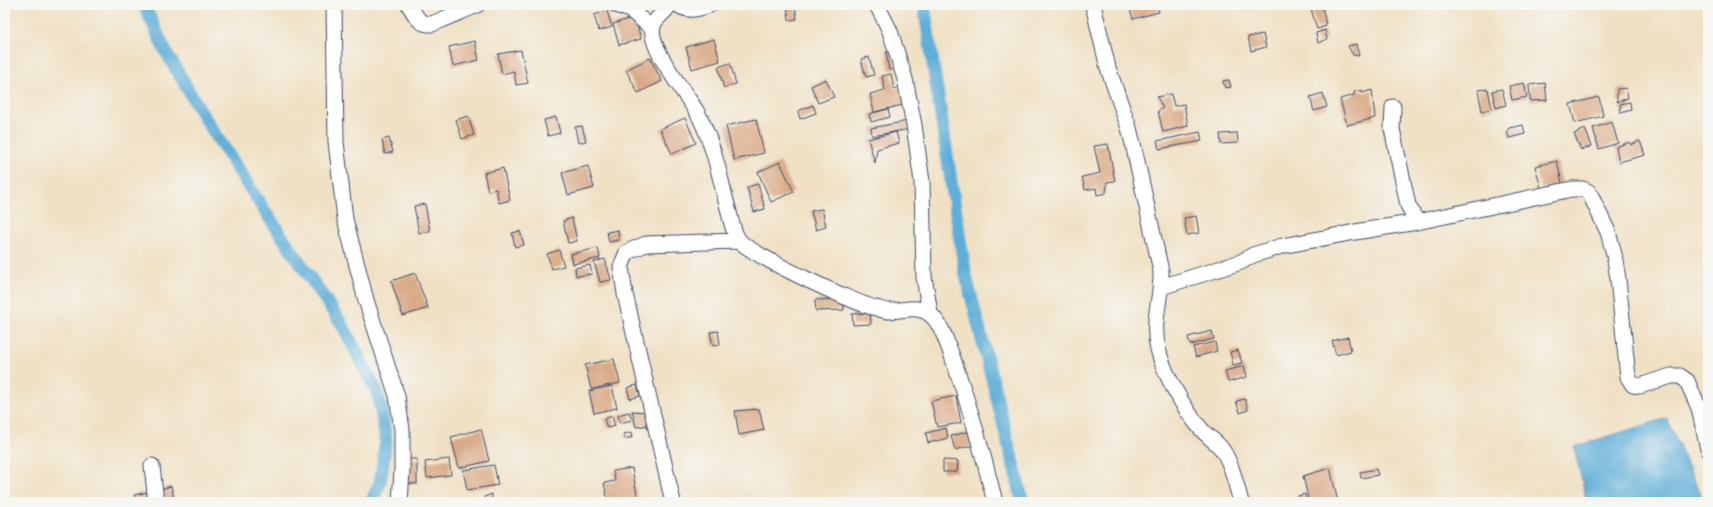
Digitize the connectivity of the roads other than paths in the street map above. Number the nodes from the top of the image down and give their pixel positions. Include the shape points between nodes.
1 (334, 5) edge
2 (409, 5) edge
3 (477, 5) edge
4 (616, 5) edge
5 (669, 5) edge
6 (678, 5) edge
7 (710, 5) edge
8 (877, 5) edge
9 (1093, 5) edge
10 (652, 28) junction
11 (1393, 107) dead end
12 (1417, 222) junction
13 (738, 241) junction
14 (1161, 287) junction
15 (930, 313) junction
16 (1708, 449) edge
17 (152, 466) dead end
18 (156, 502) edge
19 (400, 502) edge
20 (673, 502) edge
21 (995, 502) edge
22 (1241, 502) edge

1 - 19 street via 336,142 345,218 366,300 397,396 402,430
2 - 3 street via 419,22 424,25
4 - 10 street via 630,10
5 - 10 street via 656,18
6 - 7 street via 684,9 695,10
8 - 15 street via 890,31 905,79 914,125 922,182 924,276
9 - 14 street via 1108,68 1136,156 1160,271
10 - 13 street via 659,54 702,122
11 - 12 street via 1392,129 1408,205
12 - 14 street via 1282,246
12 - 16 street via 1572,189 1589,192 1608,232 1614,254 1628,377 1633,385 1640,386 1671,376 1680,376 1687,381 1699,408
13 - 15 street via 777,265 850,300 889,311 921,308
13 - 20 street via 646,244 627,252 621,267 626,302
14 - 22 street via 1154,330 1162,365 1188,411 1201,429 1221,448 1231,467
15 - 21 street via 937,321 961,381
17 - 18 street

